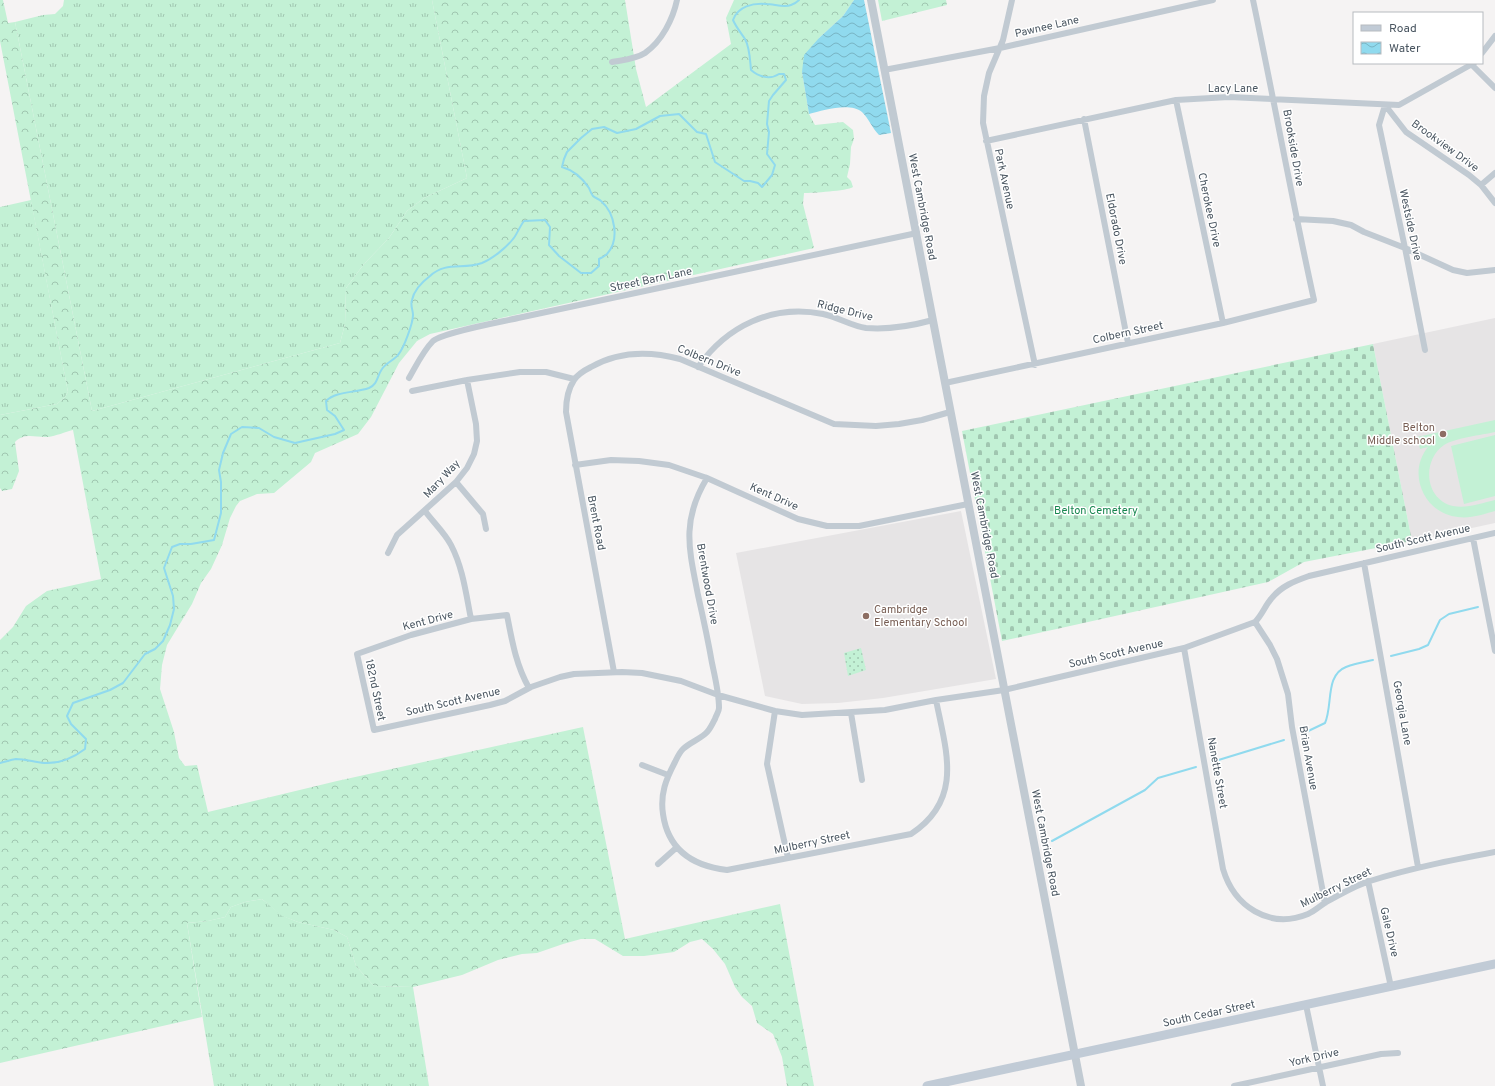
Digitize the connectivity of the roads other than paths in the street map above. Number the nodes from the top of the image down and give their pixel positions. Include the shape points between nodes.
1 (677, 0) edge
2 (871, 0) edge
3 (1012, 0) edge
4 (1213, 0) edge
5 (1253, 0) edge
6 (1495, 36) edge
7 (1000, 48) junction
8 (1483, 52) edge
9 (612, 62) dead end
10 (1473, 64) edge
11 (884, 70) junction
12 (1495, 88) edge
13 (1274, 99) junction
14 (1176, 100) junction
15 (1385, 105) junction
16 (1084, 120) junction
17 (986, 141) junction
18 (1495, 173) edge
19 (1482, 185) junction
20 (1495, 202) edge
21 (1296, 219) junction
22 (917, 233) junction
23 (1405, 248) junction
24 (1495, 270) edge
25 (1314, 300) joint
26 (933, 320) junction
27 (1223, 323) junction
28 (1128, 343) junction
29 (1425, 350) dead end
30 (1035, 364) junction
31 (698, 367) junction
32 (409, 378) dead end
33 (574, 379) junction
34 (467, 380) junction
35 (945, 383) junction
36 (412, 391) dead end
37 (950, 412) junction
38 (575, 465) junction
39 (707, 478) junction
40 (456, 482) junction
41 (968, 504) junction
42 (425, 511) junction
43 (486, 529) dead end
44 (1495, 533) edge
45 (1473, 538) junction
46 (388, 553) dead end
47 (1364, 563) junction
48 (471, 619) junction
49 (1255, 622) junction
50 (1184, 648) junction
51 (1495, 651) edge
52 (357, 654) joint
53 (614, 672) junction
54 (528, 688) junction
55 (1004, 690) junction
56 (718, 695) junction
57 (936, 700) junction
58 (775, 711) junction
59 (850, 713) junction
60 (374, 730) joint
61 (642, 766) dead end
62 (668, 775) junction
63 (862, 780) dead end
64 (676, 848) junction
65 (1495, 852) edge
66 (788, 858) junction
67 (658, 864) dead end
68 (1418, 867) junction
69 (727, 870) joint
70 (1368, 881) junction
71 (1238, 898) joint
72 (1325, 903) junction
73 (1495, 964) edge
74 (1391, 987) junction
75 (1306, 1005) junction
76 (1398, 1053) dead end
77 (1074, 1055) junction
78 (1319, 1068) junction
79 (927, 1086) edge
80 (1081, 1086) edge
81 (1234, 1086) edge
82 (1323, 1086) edge

1 - 9 street via 664,33 645,53
2 - 11 street, West Cambridge Road
3 - 7 street, Park Avenue
4 - 7 street, Pawnee Lane
5 - 13 street, Brookside Drive
6 - 8 street
7 - 11 street, Pawnee Lane
7 - 17 street, Park Avenue via 989,73 984,96 982,123
10 - 12 street
10 - 15 street, Lacy Lane via 1399,105
11 - 22 street, West Cambridge Road
13 - 14 street, Lacy Lane via 1229,97
13 - 15 street, Lacy Lane
13 - 21 street, Brookside Drive
14 - 16 street, Lacy Lane
14 - 27 street, Cherokee Drive
15 - 19 street, Brookview Drive via 1406,132
15 - 23 street, Westside Drive via 1379,125
16 - 17 street, Lacy Lane
16 - 28 street, Eldorado Drive
17 - 30 street, Park Avenue
18 - 19 street
19 - 20 street, Brookview Drive
21 - 23 street via 1333,221 1351,225
21 - 25 street, Brookside Drive
22 - 26 street, West Cambridge Road
22 - 32 street, Street Barn Lane via 452,334 434,340
23 - 24 street via 1453,270 1467,273
23 - 29 street, Westside Drive
25 - 27 street, Colbern Street
26 - 31 street, Ridge Drive via 913,326 884,329 852,325 823,314 780,313 738,328 715,346
26 - 35 street, West Cambridge Road
27 - 28 street, Colbern Street
28 - 30 street, Colbern Street
30 - 35 street, Colbern Street
31 - 33 street, Colbern Drive via 665,355 634,353 595,364
31 - 37 street, Colbern Drive via 834,424 899,424
33 - 34 street via 546,372 532,372
33 - 38 street, Brent Road via 566,398 566,412
34 - 36 street
34 - 40 street, Mary Way via 477,441 467,468
35 - 37 street, West Cambridge Road
37 - 41 street, West Cambridge Road
38 - 39 street, Kent Drive via 611,460 639,461 669,465
38 - 53 street, Brent Road
39 - 41 street, Kent Drive via 798,518 827,526 859,526
39 - 56 street, Brentwood Drive via 693,510 690,552
40 - 42 street, Mary Way
40 - 43 street via 483,514
41 - 55 street, West Cambridge Road
42 - 46 street, Mary Way via 396,535
42 - 48 street via 451,544 464,580
44 - 45 street, South Scott Avenue
45 - 47 street, South Scott Avenue
45 - 51 street
47 - 49 street, South Scott Avenue via 1286,584 1271,598
47 - 68 street, Georgia Lane
48 - 52 street, Kent Drive
48 - 54 street, Kent Drive via 507,615 518,667
49 - 50 street, South Scott Avenue
49 - 72 street, Brian Avenue via 1277,659 1288,694
50 - 55 street, South Scott Avenue
50 - 71 street, Nanette Street via 1223,869 1230,888
52 - 60 street, 182nd Street
53 - 54 street, South Scott Avenue via 574,674
53 - 56 street, South Scott Avenue via 642,673 676,680
54 - 60 street, South Scott Avenue via 490,706
55 - 57 street, South Scott Avenue
55 - 77 street, West Cambridge Road
56 - 58 street, South Scott Avenue
56 - 62 street, Brentwood Drive via 719,710 710,728 682,750
57 - 59 street, South Scott Avenue via 885,710
57 - 66 street, Mulberry Street via 948,776 939,804 927,821 911,834
58 - 59 street, South Scott Avenue via 802,715
58 - 66 street via 767,764
59 - 63 street
61 - 62 street
62 - 64 street, Brentwood Drive via 662,795 663,815 669,837
64 - 67 street
64 - 69 street, Brentwood Drive via 701,865
65 - 68 street, Mulberry Street
66 - 69 street, Mulberry Street
68 - 70 street, Mulberry Street
70 - 72 street, Mulberry Street
70 - 74 street, Gale Drive
71 - 72 street, Mulberry Street via 1254,911 1275,918 1308,914
73 - 74 main road, South Cedar Street
74 - 75 main road, South Cedar Street
75 - 77 main road, South Cedar Street
75 - 78 street
76 - 78 street, York Drive via 1382,1054
77 - 79 main road, South Cedar Street
77 - 80 street, West Cambridge Road
78 - 81 street, York Drive
78 - 82 street

